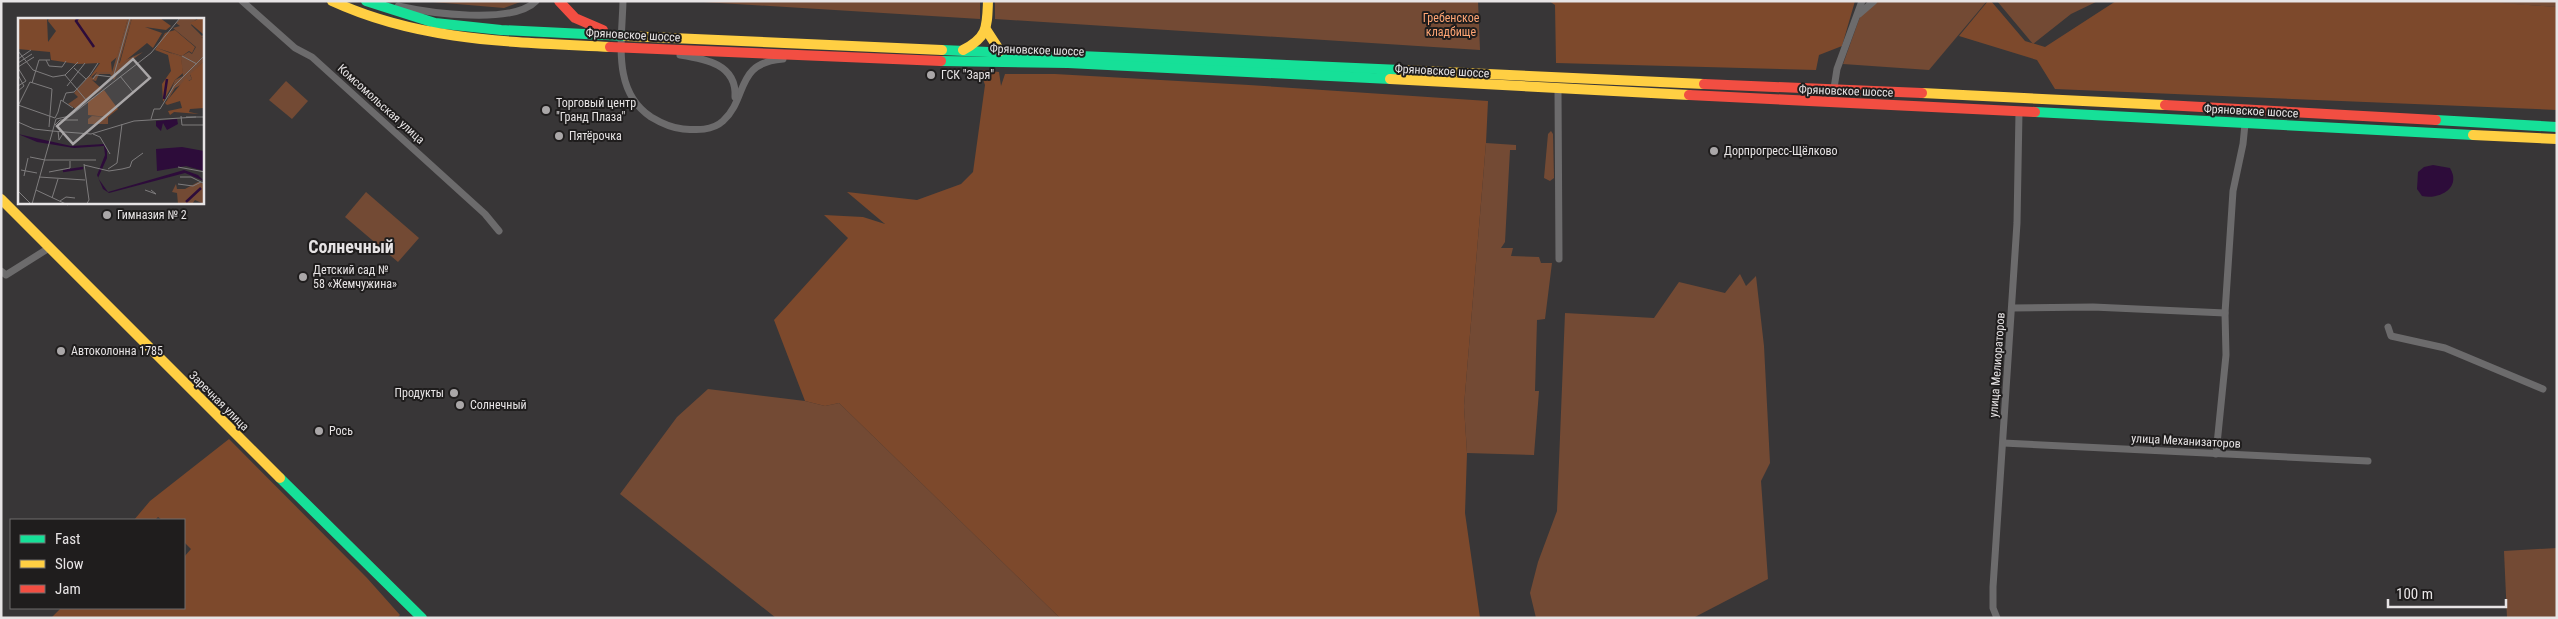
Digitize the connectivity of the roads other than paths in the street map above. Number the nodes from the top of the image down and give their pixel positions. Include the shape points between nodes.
1 (242, 1) edge
2 (332, 1) edge
3 (366, 1) edge
4 (376, 1) edge
5 (559, 1) edge
6 (623, 1) edge
7 (988, 1) edge
8 (1862, 1) edge
9 (1874, 1) edge
10 (535, 2) edge
11 (1858, 14) junction
12 (987, 31) junction
13 (634, 36) junction
14 (634, 48) junction
15 (962, 50) junction
16 (1000, 51) junction
17 (818, 57) junction
18 (1834, 88) junction
19 (1558, 90) junction
20 (734, 105) junction
21 (2019, 112) junction
22 (2245, 124) junction
23 (2557, 127) edge
24 (2557, 139) edge
25 (1, 199) edge
26 (498, 231) dead end
27 (49, 248) junction
28 (1559, 259) dead end
29 (3, 275) edge
30 (2012, 308) junction
31 (2225, 313) junction
32 (2388, 327) dead end
33 (2543, 389) dead end
34 (2004, 443) junction
35 (2216, 454) junction
36 (2368, 461) dead end
37 (422, 618) edge
38 (1996, 618) edge

1 - 26 street, Комсомольская улица via 295,48 319,63 485,214
2 - 14 main road, Фряновское шоссе via 369,18 432,35 486,41
3 - 13 main road, Фряновское шоссе via 435,23
4 - 10 street via 406,8 465,14 510,14 520,12
5 - 13 main road via 570,14 586,24
6 - 20 street via 621,67 630,96 646,114 679,129 692,130 714,127 722,122
7 - 12 main road
8 - 11 street
9 - 11 street
11 - 18 street via 1837,69
12 - 15 main road via 976,45
12 - 16 main road
13 - 15 main road, Фряновское шоссе
14 - 17 main road, Фряновское шоссе
14 - 20 street via 715,62 730,76 735,86
15 - 16 main road, Фряновское шоссе
16 - 18 main road, Фряновское шоссе
17 - 19 main road, Фряновское шоссе via 1068,63
17 - 20 street via 776,60 755,68 743,83
18 - 23 main road, Фряновское шоссе
19 - 21 main road, Фряновское шоссе
19 - 28 street
21 - 22 main road, Фряновское шоссе
21 - 30 street, улица Мелиораторов
22 - 24 main road, Фряновское шоссе
22 - 31 street via 2233,190
25 - 27 main road, Заречная улица
27 - 29 street
27 - 37 main road, Заречная улица
30 - 31 street via 2093,307
30 - 34 street, улица Мелиораторов
31 - 35 street via 2226,355
32 - 33 street via 2391,336 2445,348
34 - 35 street, улица Механизаторов
34 - 38 street, улица Мелиораторов via 1993,587
35 - 36 street, улица Механизаторов

